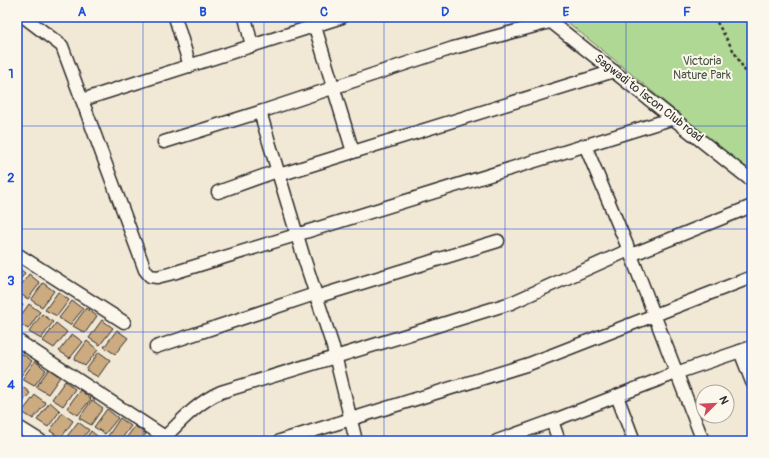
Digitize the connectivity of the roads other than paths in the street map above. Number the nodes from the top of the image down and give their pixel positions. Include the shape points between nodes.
1 (24, 17) edge
2 (175, 17) edge
3 (245, 17) edge
4 (342, 17) edge
5 (548, 19) edge
6 (313, 21) edge
7 (252, 46) junction
8 (190, 66) junction
9 (614, 71) junction
10 (333, 88) junction
11 (82, 100) junction
12 (260, 112) junction
13 (674, 118) junction
14 (164, 142) dead end
15 (585, 145) junction
16 (353, 152) junction
17 (278, 173) junction
18 (752, 181) edge
19 (218, 192) dead end
20 (752, 206) edge
21 (296, 234) junction
22 (498, 241) dead end
23 (630, 253) junction
24 (17, 254) edge
25 (752, 277) edge
26 (316, 295) junction
27 (654, 316) junction
28 (124, 322) dead end
29 (17, 340) edge
30 (156, 347) dead end
31 (752, 347) edge
32 (740, 351) junction
33 (335, 357) junction
34 (676, 373) junction
35 (752, 382) edge
36 (617, 396) junction
37 (350, 418) junction
38 (552, 421) junction
39 (17, 426) edge
40 (164, 439) edge
41 (41, 441) edge
42 (280, 441) edge
43 (356, 441) edge
44 (497, 441) edge
45 (559, 441) edge
46 (634, 441) edge
47 (703, 441) edge

1 - 11 street via 62,46
2 - 8 street
3 - 7 street
4 - 6 street
5 - 9 street, Sagwadi to Iscon Club road
5 - 10 street
6 - 7 street
6 - 10 street
7 - 8 street
8 - 11 street
9 - 13 street, Sagwadi to Iscon Club road
9 - 16 street
10 - 12 street
10 - 16 street
11 - 21 street via 145,270 150,276 168,274
12 - 14 street
12 - 17 street
13 - 15 street
13 - 18 street, Sagwadi to Iscon Club road
15 - 21 street
15 - 23 street
16 - 17 street
17 - 19 street
17 - 21 street
20 - 23 street
21 - 26 street
22 - 26 street
23 - 27 street
23 - 33 street via 511,303
24 - 28 street
25 - 27 street
26 - 30 street
26 - 33 street
27 - 34 street
27 - 37 street via 529,364
29 - 40 street
31 - 32 street
32 - 34 street
32 - 35 street
33 - 37 street
33 - 40 street via 213,395 193,409
34 - 36 street
34 - 47 street
36 - 38 street
36 - 46 street
37 - 42 street
37 - 43 street
38 - 44 street
38 - 45 street
39 - 41 street

